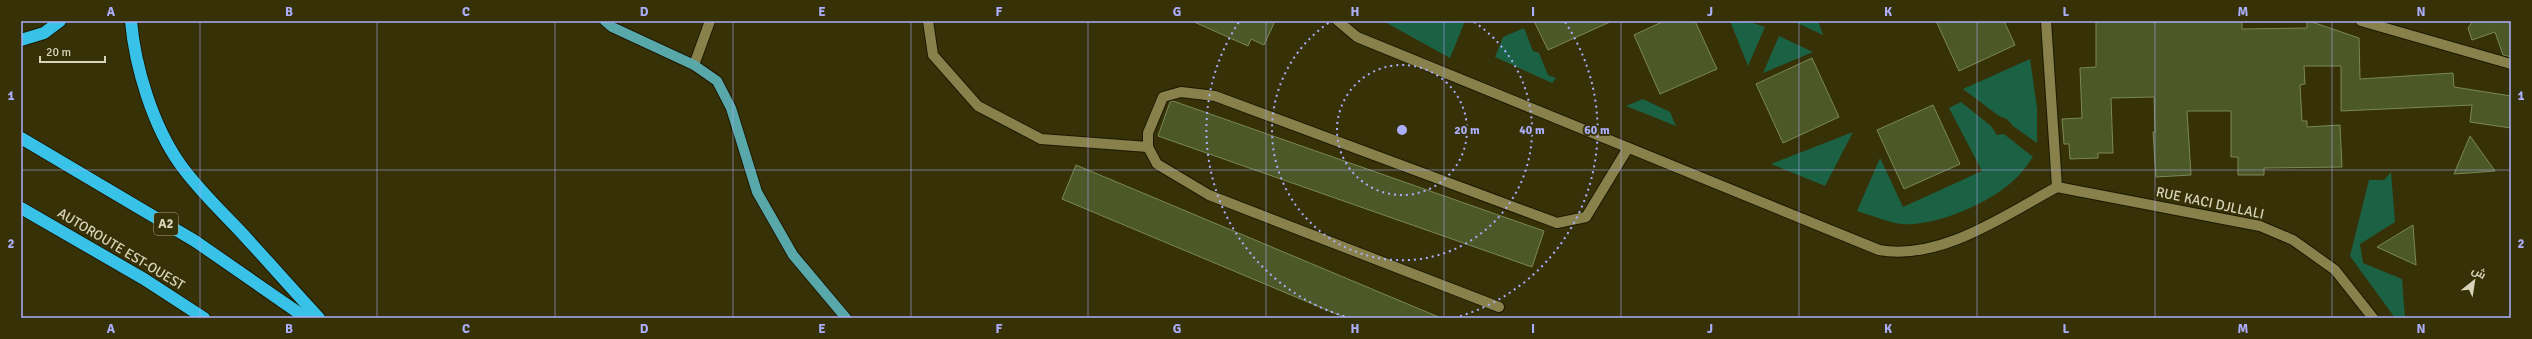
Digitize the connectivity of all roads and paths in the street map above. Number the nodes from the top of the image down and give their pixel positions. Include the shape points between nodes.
1 (60, 21) edge
2 (131, 21) edge
3 (605, 21) edge
4 (710, 21) edge
5 (928, 21) edge
6 (1338, 21) edge
7 (2046, 21) edge
8 (2361, 21) edge
9 (21, 40) edge
10 (2511, 64) edge
11 (694, 66) junction
12 (21, 138) edge
13 (1148, 147) junction
14 (1628, 148) junction
15 (2057, 187) junction
16 (21, 208) edge
17 (1499, 307) dead end
18 (204, 318) edge
19 (306, 318) edge
20 (319, 318) edge
21 (846, 318) edge
22 (2373, 318) edge

1 - 9 highway via 44,33
2 - 20 highway via 133,46 146,91 180,163 203,192
3 - 11 main road via 612,27
4 - 11 street
5 - 13 street via 933,55 978,106 1041,139
6 - 14 street via 1356,37
7 - 15 street
8 - 10 street
11 - 21 main road via 717,82 731,108 757,192 793,255
12 - 19 highway, A2 via 195,241
13 - 14 street via 1148,133 1163,97 1181,92 1215,96 1557,222 1586,217
13 - 17 street via 1157,164 1209,195
14 - 15 street via 1879,250 1895,253 1934,246 1982,228
15 - 22 street, RUE KACI DJLLALI via 2260,226 2293,240 2317,255 2334,270
16 - 18 highway, AUTOROUTE EST-OUEST via 144,279

